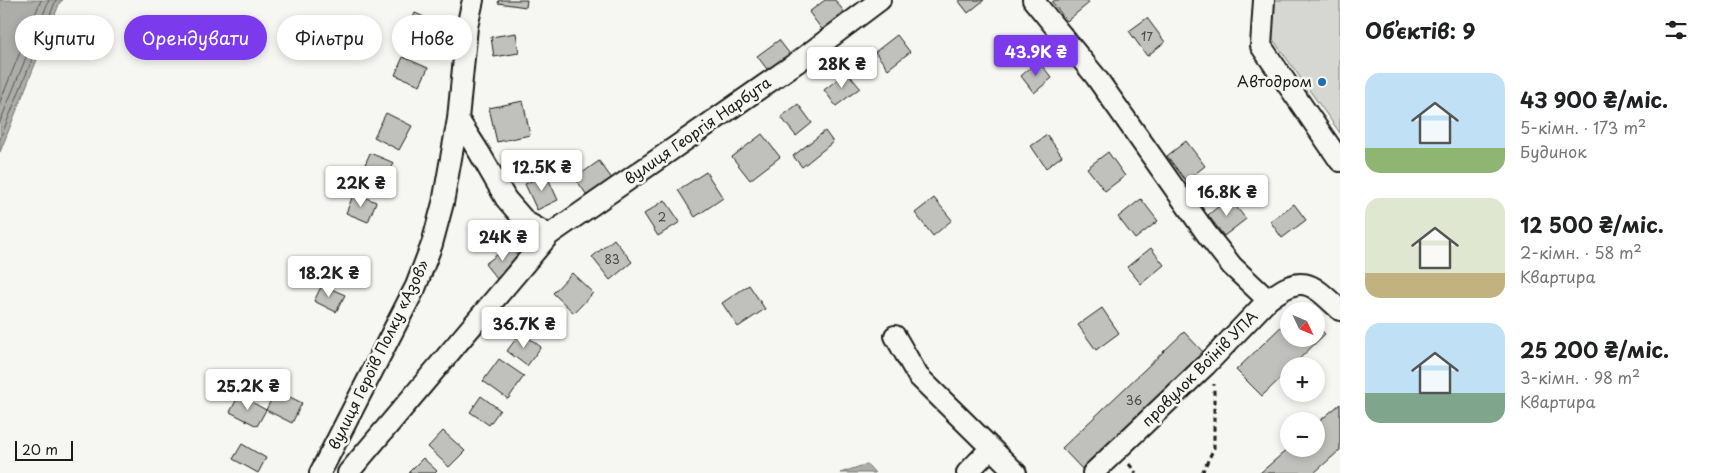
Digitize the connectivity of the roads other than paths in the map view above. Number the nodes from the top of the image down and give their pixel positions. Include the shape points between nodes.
1 (472, 0) edge
2 (880, 0) edge
3 (1033, 0) edge
4 (1264, 0) edge
5 (458, 119) junction
6 (1340, 161) edge
7 (549, 235) junction
8 (1268, 300) junction
9 (1340, 310) edge
10 (894, 336) dead end
11 (992, 448) junction
12 (320, 473) edge
13 (348, 473) edge
14 (966, 473) edge
15 (1016, 473) edge
16 (1093, 473) edge

1 - 5 street, вулиця Героїв Полку «Азов»
2 - 7 street, вулиця Георгія Нарбута via 799,61
3 - 8 street, провулок Воїнів УПА via 1096,78 1206,233 1232,266
4 - 6 street via 1260,46
5 - 7 street via 506,199 526,222
5 - 12 street, вулиця Героїв Полку «Азов» via 443,204 416,286
7 - 13 street, вулиця Георгія Нарбута
8 - 9 street via 1283,288 1297,284 1321,293
8 - 16 street, провулок Воїнів УПА via 1214,357
10 - 11 street via 918,376
11 - 14 street
11 - 15 street

